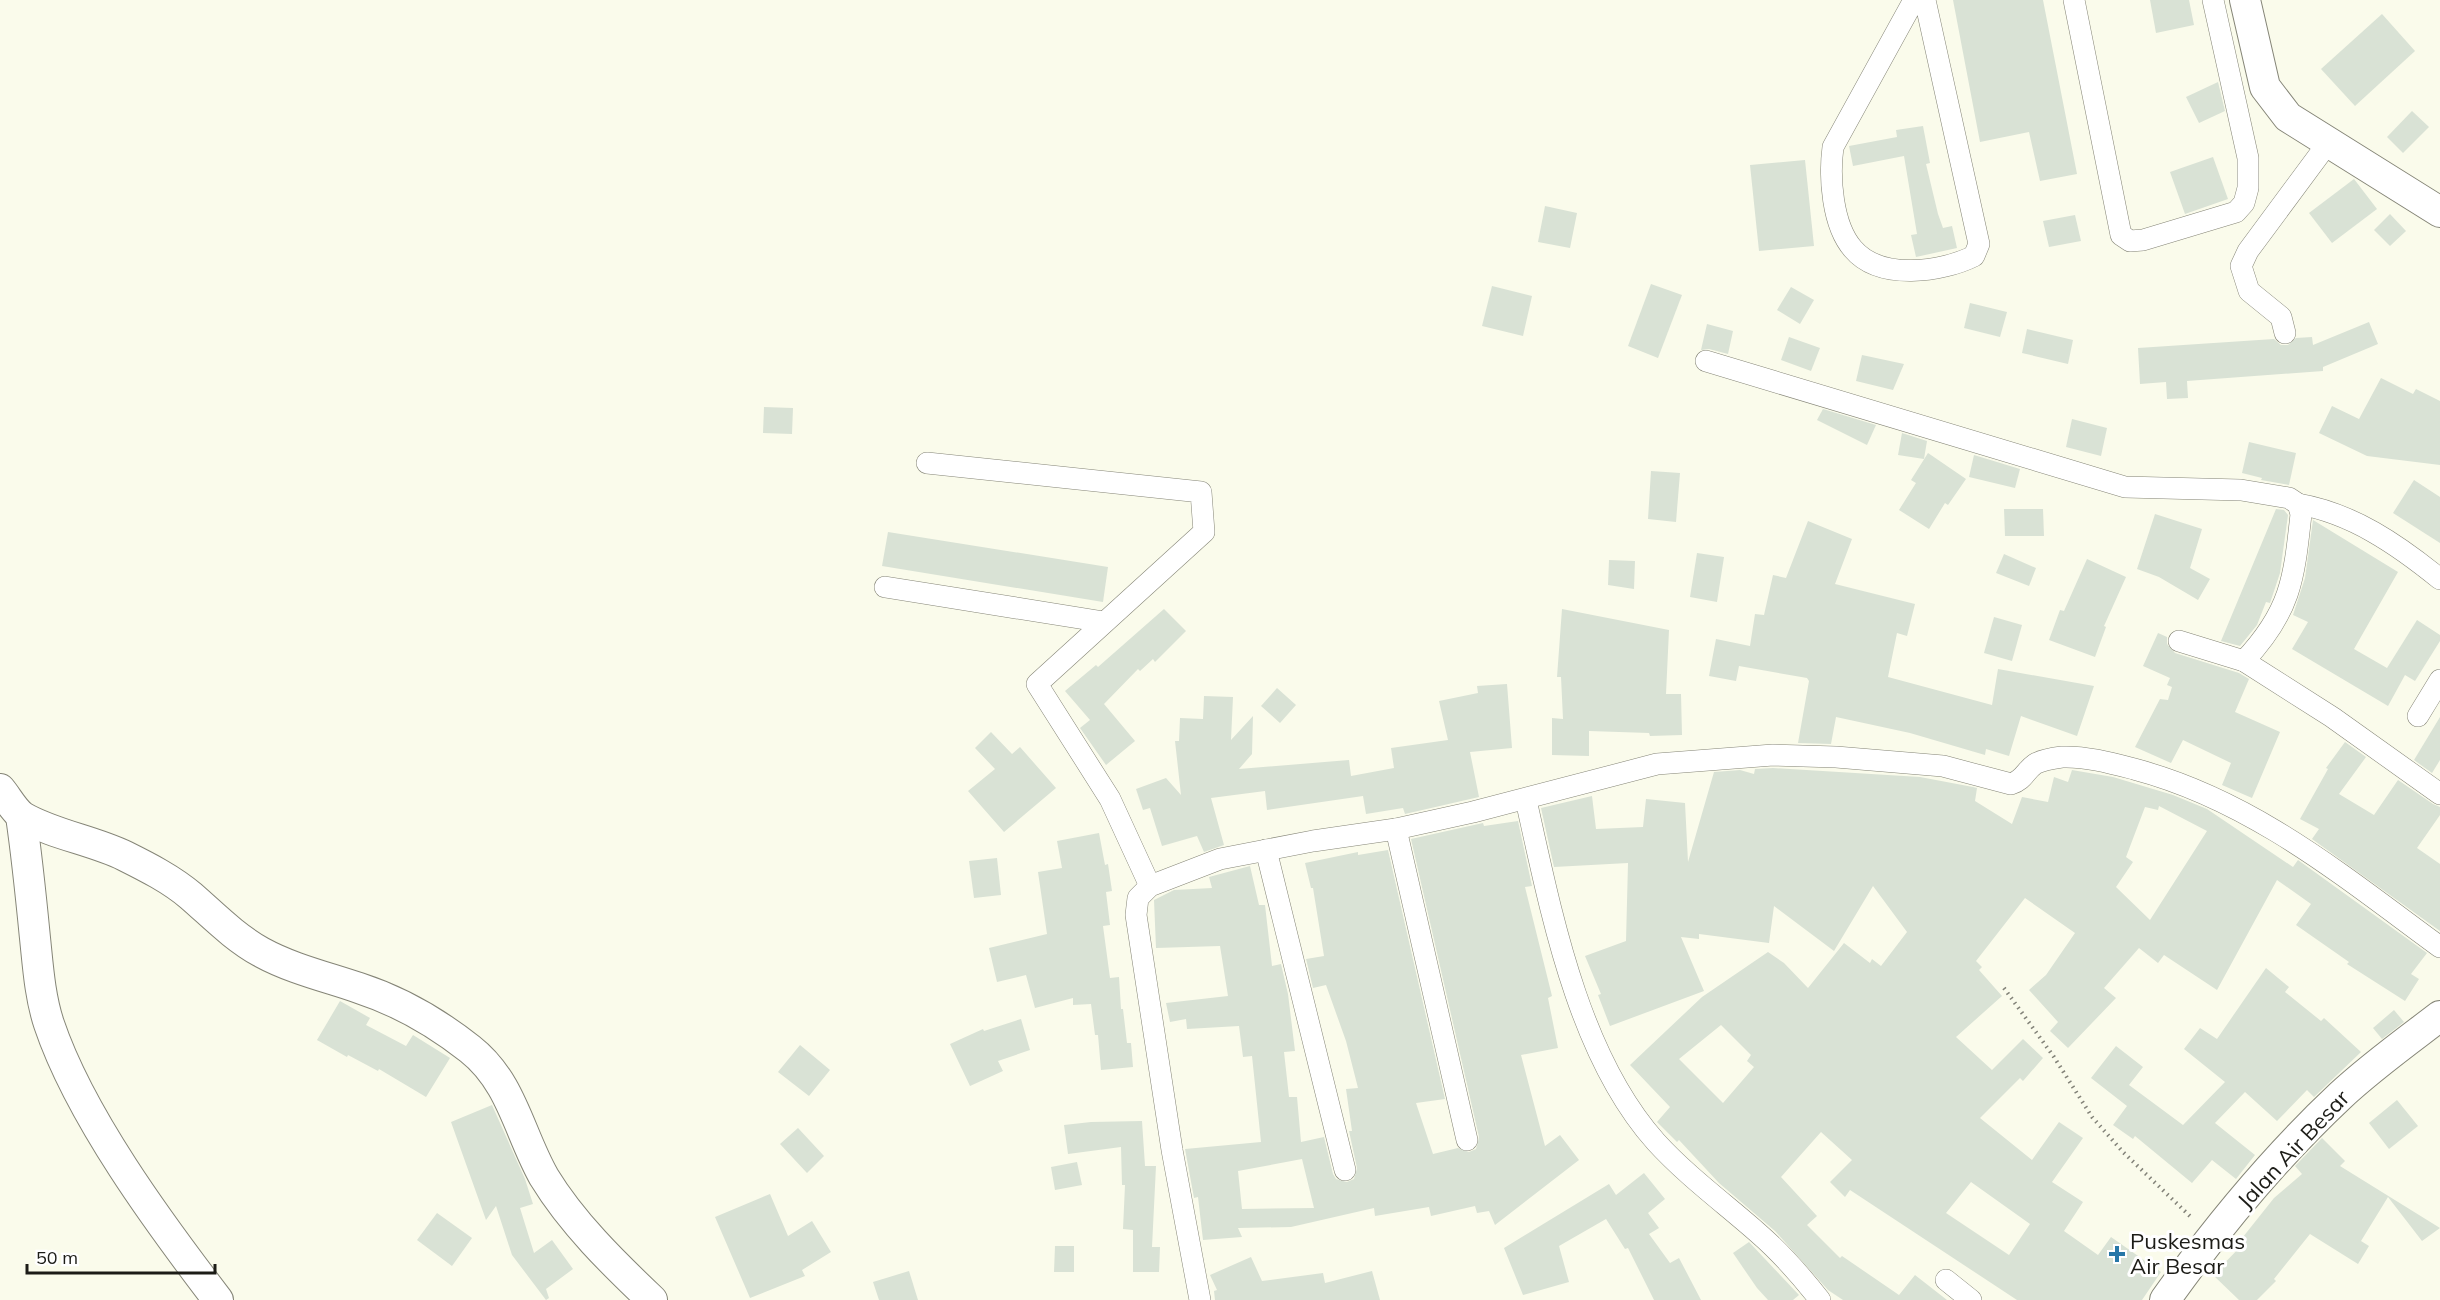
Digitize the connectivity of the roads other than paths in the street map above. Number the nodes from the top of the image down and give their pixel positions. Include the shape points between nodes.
1 (1914, 0) edge
2 (1925, 0) edge
3 (2074, 0) edge
4 (2213, 0) edge
5 (2245, 0) edge
6 (2328, 143) junction
7 (2440, 212) edge
8 (2285, 333) dead end
9 (1706, 361) dead end
10 (927, 463) dead end
11 (2298, 504) junction
12 (2440, 579) edge
13 (885, 587) dead end
14 (1104, 622) junction
15 (2179, 641) dead end
16 (2244, 661) junction
17 (2440, 680) edge
18 (2418, 716) dead end
19 (0, 789) edge
20 (2440, 794) edge
21 (1526, 800) junction
22 (21, 816) junction
23 (1396, 829) junction
24 (1266, 850) junction
25 (1150, 886) junction
26 (2440, 947) edge
27 (2440, 1016) edge
28 (1467, 1140) dead end
29 (1345, 1170) dead end
30 (1946, 1280) dead end
31 (218, 1300) edge
32 (652, 1300) edge
33 (1200, 1300) edge
34 (1820, 1300) edge
35 (1971, 1300) edge
36 (2165, 1300) edge

1 - 2 street via 1833,147 1831,160 1840,228 1853,249 1870,262 1896,269 1932,270 1974,256 1979,244
3 - 4 street via 2121,235 2130,241 2236,212 2244,203 2248,158
5 - 6 street via 2265,87 2288,117
6 - 7 street
6 - 8 street via 2241,266 2249,291 2281,317
9 - 11 street via 2125,487 2241,490 2289,498
10 - 14 street via 1201,492 1204,532
11 - 12 street via 2319,507 2359,523
11 - 16 street via 2301,514 2294,578 2267,637
13 - 14 street
14 - 25 street via 1037,684 1110,799
15 - 16 street
16 - 20 street via 2332,717
17 - 18 street
19 - 22 street
21 - 23 street
21 - 26 street via 1657,764 1732,757 1825,757 1943,766 2012,784 2022,780 2035,765 2060,757 2079,758 2156,775 2224,801 2298,843
21 - 34 street via 1540,870 1567,966 1609,1071 1635,1116 1681,1169 1760,1234
22 - 31 street via 41,987 49,1023 67,1066 110,1143 184,1256
22 - 32 street via 121,854 160,874 261,952 403,1006 472,1050 491,1067 510,1098 545,1179 591,1238
23 - 24 street
23 - 28 street
24 - 25 street via 1220,859
24 - 29 street
25 - 33 street via 1138,898 1136,915 1172,1150
27 - 36 street, Jalan Air Besar via 2334,1101 2278,1159
30 - 35 street

